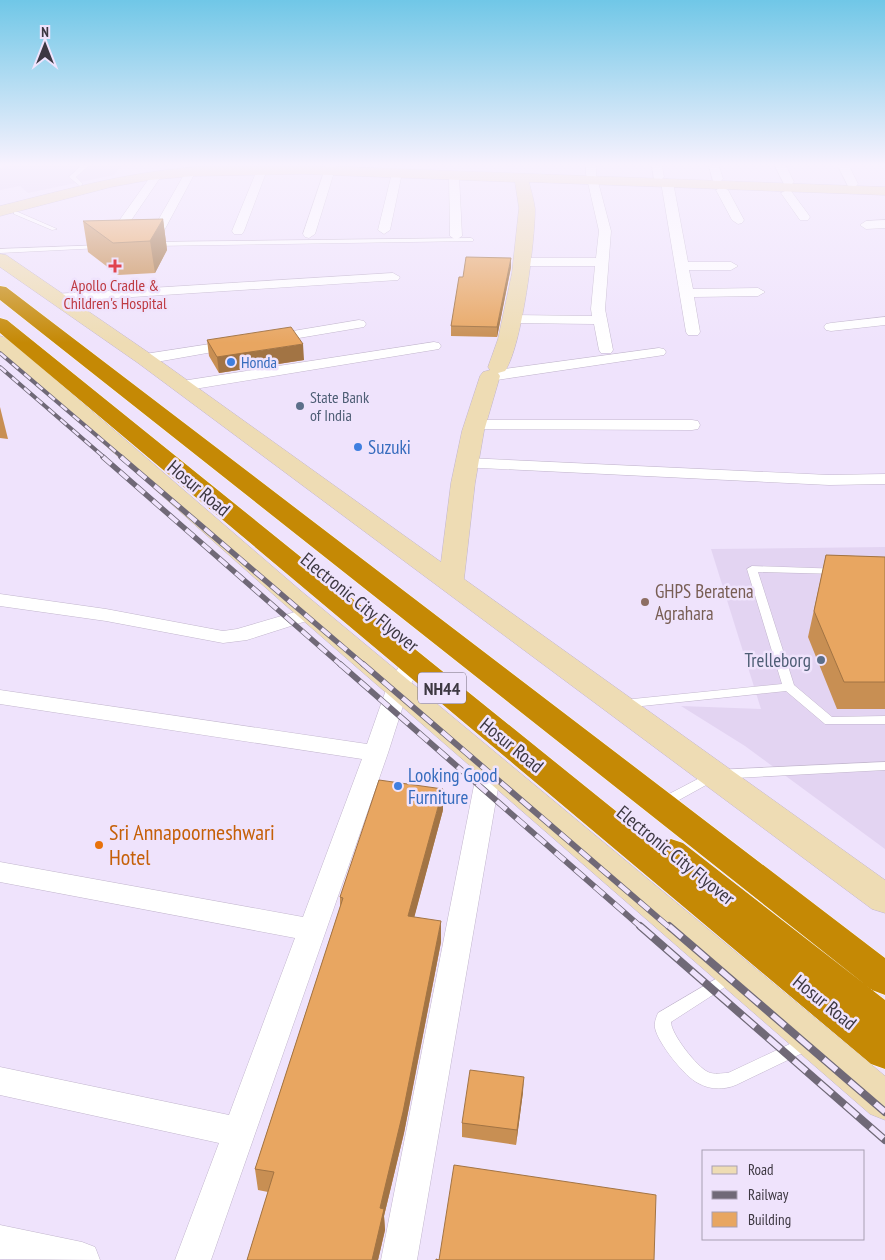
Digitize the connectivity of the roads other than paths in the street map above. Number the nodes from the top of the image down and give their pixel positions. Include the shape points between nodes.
1 (44, 225) edge
2 (126, 225) edge
3 (157, 225) edge
4 (240, 225) edge
5 (313, 225) edge
6 (385, 225) edge
7 (456, 225) edge
8 (525, 225) edge
9 (604, 225) edge
10 (673, 225) edge
11 (54, 229) dead end
12 (384, 230) dead end
13 (238, 231) dead end
14 (310, 234) dead end
15 (456, 236) dead end
16 (472, 240) dead end
17 (116, 241) joint
18 (147, 242) joint
19 (0, 251) edge
20 (0, 259) edge
21 (522, 262) junction
22 (602, 262) junction
23 (682, 266) junction
24 (731, 266) dead end
25 (393, 277) dead end
26 (0, 280) edge
27 (0, 291) edge
28 (758, 292) dead end
29 (687, 293) junction
30 (55, 298) junction
31 (0, 311) edge
32 (512, 319) junction
33 (600, 320) junction
34 (885, 321) edge
35 (359, 324) dead end
36 (831, 327) dead end
37 (693, 332) dead end
38 (2, 341) edge
39 (434, 346) dead end
40 (606, 350) dead end
41 (659, 352) dead end
42 (145, 359) junction
43 (494, 372) junction
44 (182, 386) junction
45 (475, 425) junction
46 (692, 425) dead end
47 (467, 463) junction
48 (885, 479) edge
49 (847, 571) edge
50 (451, 582) junction
51 (0, 600) edge
52 (312, 613) junction
53 (405, 675) junction
54 (788, 687) junction
55 (0, 697) edge
56 (619, 705) junction
57 (885, 720) edge
58 (376, 752) junction
59 (490, 765) junction
60 (885, 766) edge
61 (715, 775) junction
62 (674, 797) junction
63 (0, 872) edge
64 (885, 899) edge
65 (311, 930) junction
66 (885, 957) edge
67 (735, 973) junction
68 (885, 979) edge
69 (885, 1023) edge
70 (813, 1040) junction
71 (885, 1052) edge
72 (0, 1081) edge
73 (885, 1102) edge
74 (239, 1132) junction
75 (0, 1242) edge
76 (82, 1260) edge
77 (193, 1260) edge
78 (399, 1260) edge

1 - 11 lane
2 - 17 street
3 - 18 street
4 - 13 street
5 - 14 street
6 - 12 street
7 - 15 street
8 - 21 street
9 - 22 street
10 - 23 street
16 - 18 lane
17 - 19 lane
20 - 30 street
21 - 22 street
21 - 32 street
22 - 33 street
23 - 24 street
23 - 29 street
25 - 30 street
26 - 62 highway, NH44
27 - 68 highway, Electronic City Flyover
28 - 29 street
29 - 37 street
30 - 42 street
31 - 69 highway, Electronic City Flyover
32 - 33 street
32 - 43 street
33 - 40 street
34 - 36 street
35 - 42 street
38 - 52 street
38 - 53 highway, Hosur Road / NH44
39 - 44 street
41 - 43 street
42 - 44 street
43 - 45 street
44 - 50 street
45 - 46 street
45 - 47 street
47 - 48 street via 829,480
47 - 50 street
49 - 54 lane via 752,569
50 - 56 street
51 - 52 street via 106,615 223,637
52 - 53 street
53 - 58 street
53 - 59 street
53 - 71 highway, Hosur Road / NH44
54 - 56 lane
54 - 57 lane via 829,721
55 - 58 street
56 - 61 street
58 - 65 street
59 - 67 street
59 - 78 street
60 - 61 lane
61 - 62 lane
61 - 64 street
62 - 66 highway, NH44
63 - 65 street
65 - 74 street
67 - 70 street
67 - 70 lane via 664,1018 662,1026 665,1033 703,1078 719,1082 730,1080
70 - 73 street
72 - 74 street
74 - 77 street
75 - 76 street

